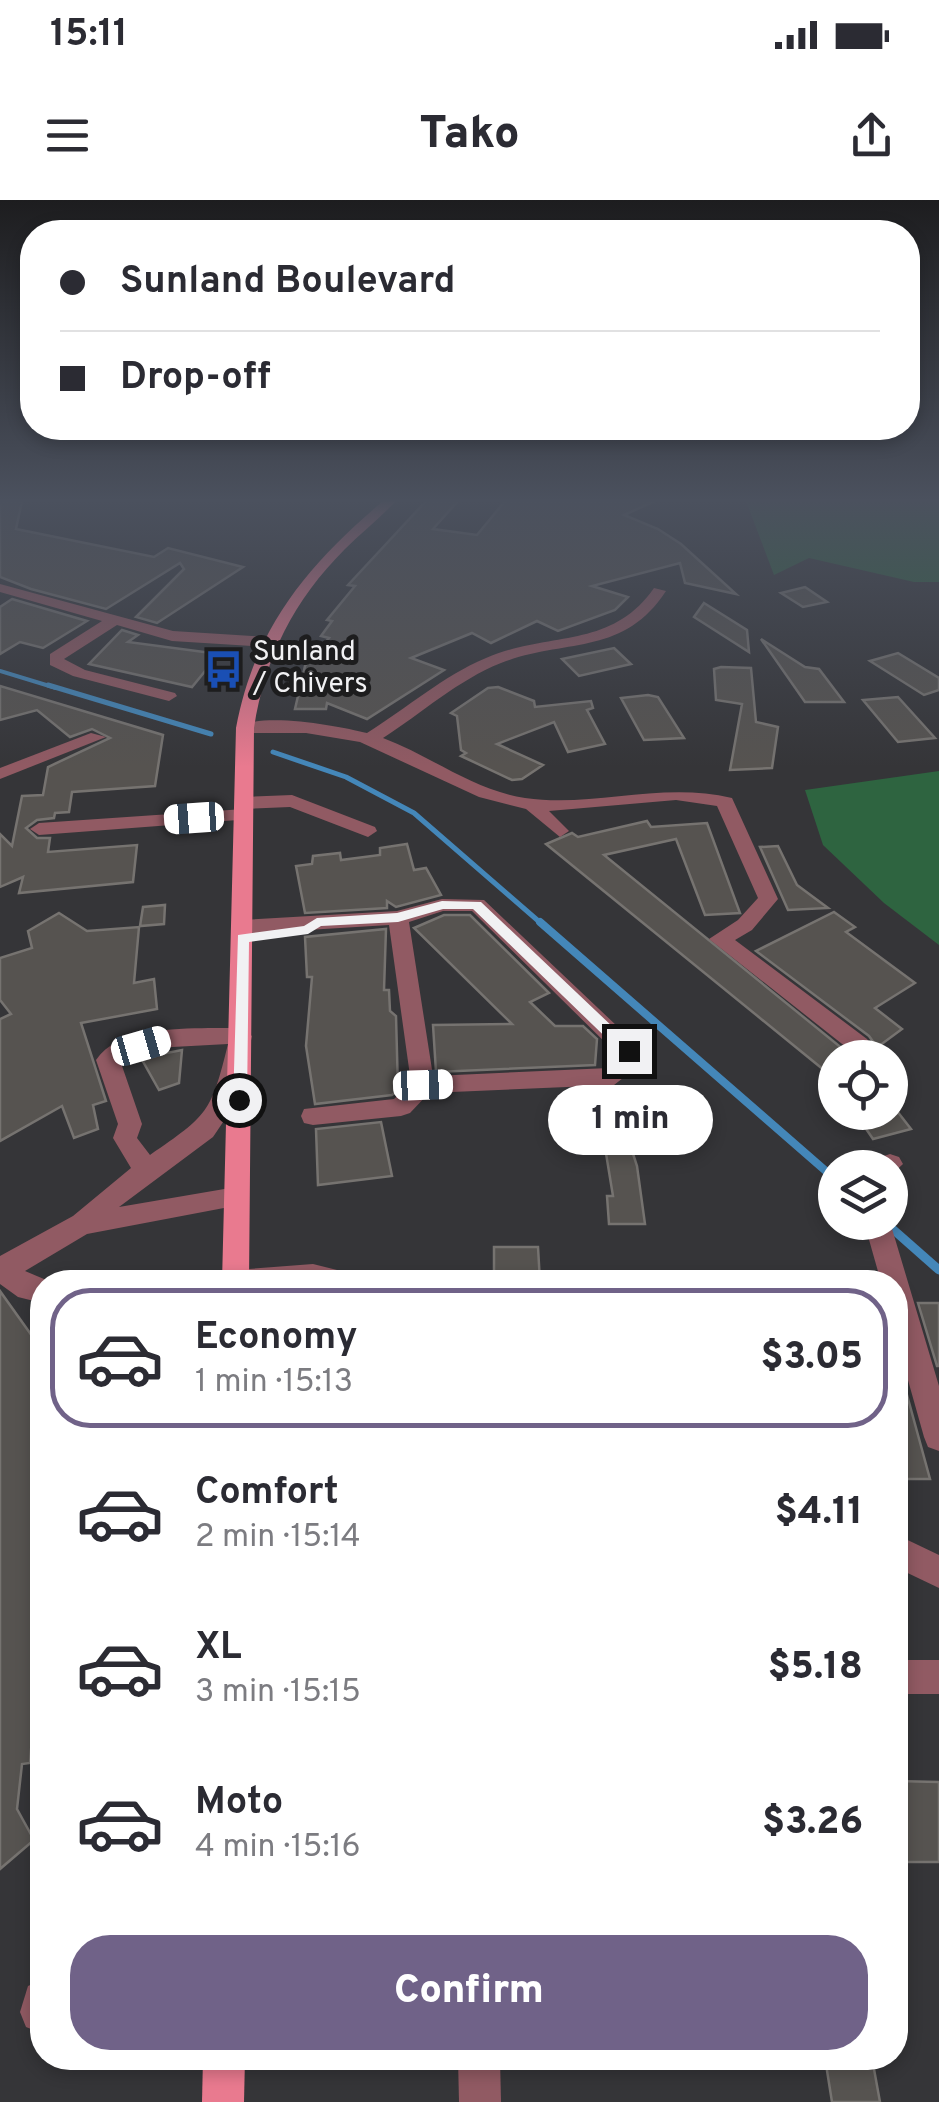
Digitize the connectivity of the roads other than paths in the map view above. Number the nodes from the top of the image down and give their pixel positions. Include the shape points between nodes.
1 (300, 590) edge
2 (2, 591) edge
3 (658, 591) dead end
4 (66, 595) dead end
5 (49, 606) junction
6 (114, 621) junction
7 (268, 642) junction
8 (169, 696) dead end
9 (245, 728) junction
10 (97, 737) dead end
11 (370, 739) junction
12 (0, 774) edge
13 (531, 804) junction
14 (244, 809) junction
15 (39, 829) dead end
16 (368, 831) dead end
17 (560, 832) dead end
18 (398, 918) junction
19 (242, 932) junction
20 (241, 1036) junction
21 (851, 1040) edge
22 (423, 1085) junction
23 (313, 1116) dead end
24 (148, 1170) junction
25 (236, 1197) junction
26 (82, 1224) junction
27 (882, 1240) edge
28 (1, 1270) edge
29 (235, 1270) edge
30 (891, 1270) edge
31 (30, 1289) edge
32 (908, 1329) edge
33 (939, 1437) edge
34 (908, 1556) edge
35 (939, 1572) edge
36 (908, 1676) edge
37 (939, 1677) edge
38 (224, 2070) edge
39 (479, 2070) edge
40 (223, 2102) edge
41 (480, 2102) edge

1 - 7 main road
2 - 5 street
3 - 11 street via 635,623 496,659
4 - 5 street
5 - 6 street
6 - 7 street
6 - 8 street via 56,662
7 - 9 main road
9 - 11 street via 291,726
9 - 14 main road
10 - 12 street
11 - 13 street via 466,787
13 - 17 street
13 - 21 street via 677,794 726,802 768,899 720,939
14 - 15 street
14 - 16 street via 292,801
14 - 19 main road
18 - 19 street
18 - 22 street
18 - 22 street via 442,905 476,905 629,1051 629,1064 594,1080
19 - 20 main road
20 - 24 street via 226,1100 204,1130
20 - 24 street via 165,1039 108,1060 130,1124 124,1138
20 - 25 main road
22 - 23 street via 401,1107
24 - 26 street
25 - 26 street
25 - 29 main road
26 - 28 street
27 - 30 street
28 - 31 street
32 - 33 street
34 - 35 street
36 - 37 street
38 - 40 main road
39 - 41 street

